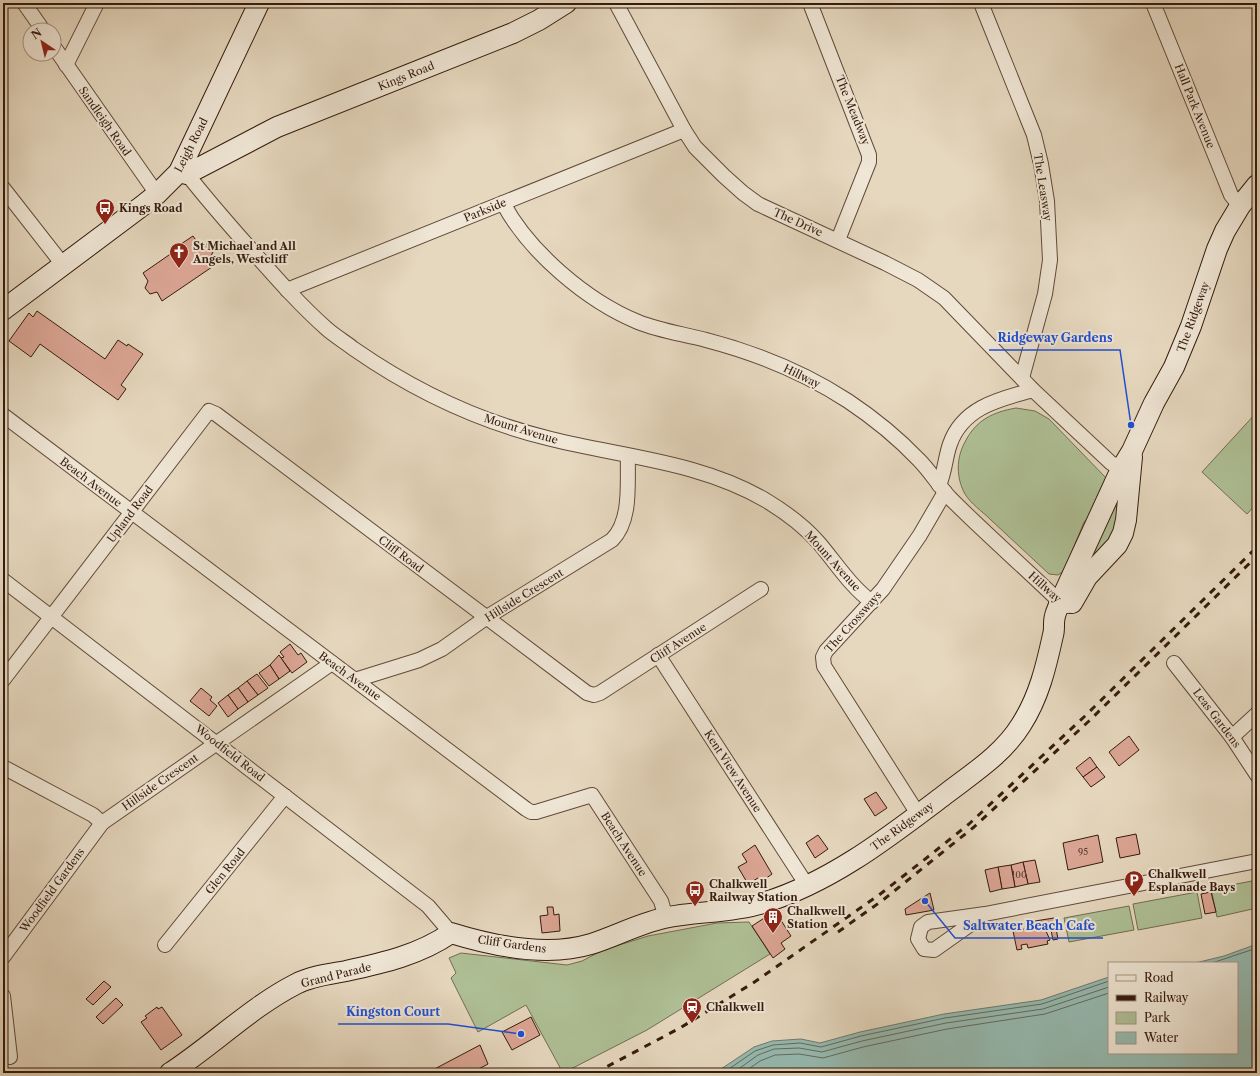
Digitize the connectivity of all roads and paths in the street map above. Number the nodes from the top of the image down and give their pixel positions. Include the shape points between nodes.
1 (24, 3) edge
2 (97, 3) edge
3 (259, 3) edge
4 (566, 3) edge
5 (616, 3) edge
6 (810, 3) edge
7 (981, 3) edge
8 (1153, 3) edge
9 (37, 22) edge
10 (62, 59) edge
11 (66, 65) junction
12 (684, 130) junction
13 (183, 173) junction
14 (1257, 185) edge
15 (3, 188) edge
16 (157, 194) junction
17 (503, 203) junction
18 (1240, 206) junction
19 (838, 240) junction
20 (64, 266) junction
21 (287, 290) junction
22 (3, 310) edge
23 (1022, 378) junction
24 (1033, 390) junction
25 (209, 411) joint
26 (3, 415) edge
27 (628, 456) junction
28 (1125, 471) junction
29 (942, 489) junction
30 (131, 512) junction
31 (3, 580) edge
32 (761, 589) dead end
33 (872, 602) junction
34 (1065, 604) junction
35 (487, 617) junction
36 (52, 618) junction
37 (658, 655) junction
38 (332, 663) junction
39 (1174, 663) dead end
40 (3, 680) edge
41 (355, 680) junction
42 (594, 695) joint
43 (1257, 714) edge
44 (1232, 737) junction
45 (217, 743) junction
46 (3, 767) edge
47 (1257, 775) edge
48 (285, 796) junction
49 (918, 814) junction
50 (102, 823) junction
51 (1257, 861) edge
52 (808, 887) junction
53 (985, 914) dead end
54 (666, 918) junction
55 (451, 933) junction
56 (165, 945) dead end
57 (3, 957) edge
58 (3, 996) edge
59 (10, 1057) dead end
60 (170, 1073) edge

1 - 9 street
2 - 11 street
3 - 13 street, Leigh Road
4 - 13 street, Kings Road via 512,33 277,127
5 - 12 street, The Drive
6 - 19 street, The Meadway via 869,155 869,162
7 - 23 street, The Leasway via 1034,135 1047,202 1050,260 1046,287
8 - 18 street, Hall Park Avenue via 1231,195
10 - 11 street, Sandleigh Road
11 - 16 street, Sandleigh Road
12 - 17 street, Parkside
12 - 19 street, The Drive via 696,147 743,193 758,204
13 - 16 street, Leigh Road
13 - 21 street, Mount Avenue
14 - 18 street, The Ridgeway
15 - 20 street
16 - 20 street, Leigh Road
17 - 21 street, Parkside
17 - 29 street, Hillway via 510,218 547,259 572,282 601,301 638,322 748,352 828,388 869,416 919,460
18 - 28 street, The Ridgeway via 1217,249 1191,326
19 - 23 street, The Drive via 918,280 944,298
20 - 22 street, Leigh Road
21 - 27 street, Mount Avenue via 328,330 381,367 433,396 495,423 549,439
23 - 24 street, The Drive
24 - 28 street, The Drive via 1111,463
24 - 29 street, The Crossways via 995,400 971,414 956,431 950,443
25 - 30 street, Upland Road
25 - 35 street, Cliff Road
26 - 30 street, Beach Avenue
27 - 33 street, Mount Avenue via 702,472 768,501 807,530 861,593
27 - 35 street, Hillside Crescent via 626,510 620,532 612,540
28 - 34 street, The Ridgeway
28 - 34 street, The Ridgeway via 1126,520 1123,533 1117,545
29 - 33 street, The Crossways via 899,567
29 - 34 street, Hillway via 986,533
30 - 36 street, Upland Road
30 - 38 street, Beach Avenue
31 - 36 street, Woodfield Road
32 - 37 street, Cliff Avenue
33 - 49 street, The Crossways via 822,657 824,666
34 - 49 street, The Ridgeway via 1055,617 1042,683 1020,726 996,754
35 - 41 street, Hillside Crescent via 442,649 419,660
35 - 42 street, Cliff Road via 587,693
36 - 40 street
36 - 45 street, Woodfield Road
37 - 42 street, Cliff Avenue
37 - 52 street, Kent View Avenue
38 - 41 street, Beach Avenue
38 - 45 street, Hillside Crescent
39 - 44 street, Leas Gardens
41 - 54 street, Beach Avenue via 531,812 592,795 661,901
43 - 44 street
44 - 47 street, Leas Gardens
45 - 48 street, Woodfield Road
45 - 50 street, Hillside Crescent
46 - 50 street
48 - 55 street, Woodfield Road via 428,906
48 - 56 street, Glen Road
49 - 52 street, The Ridgeway via 842,867
50 - 57 street, Woodfield Gardens
51 - 53 street
52 - 54 street, The Ridgeway via 748,907
54 - 55 street, Cliff Gardens via 640,924 590,944 550,950 530,949
55 - 60 street, Grand Parade via 436,943 408,955 298,983 274,997
58 - 59 street

